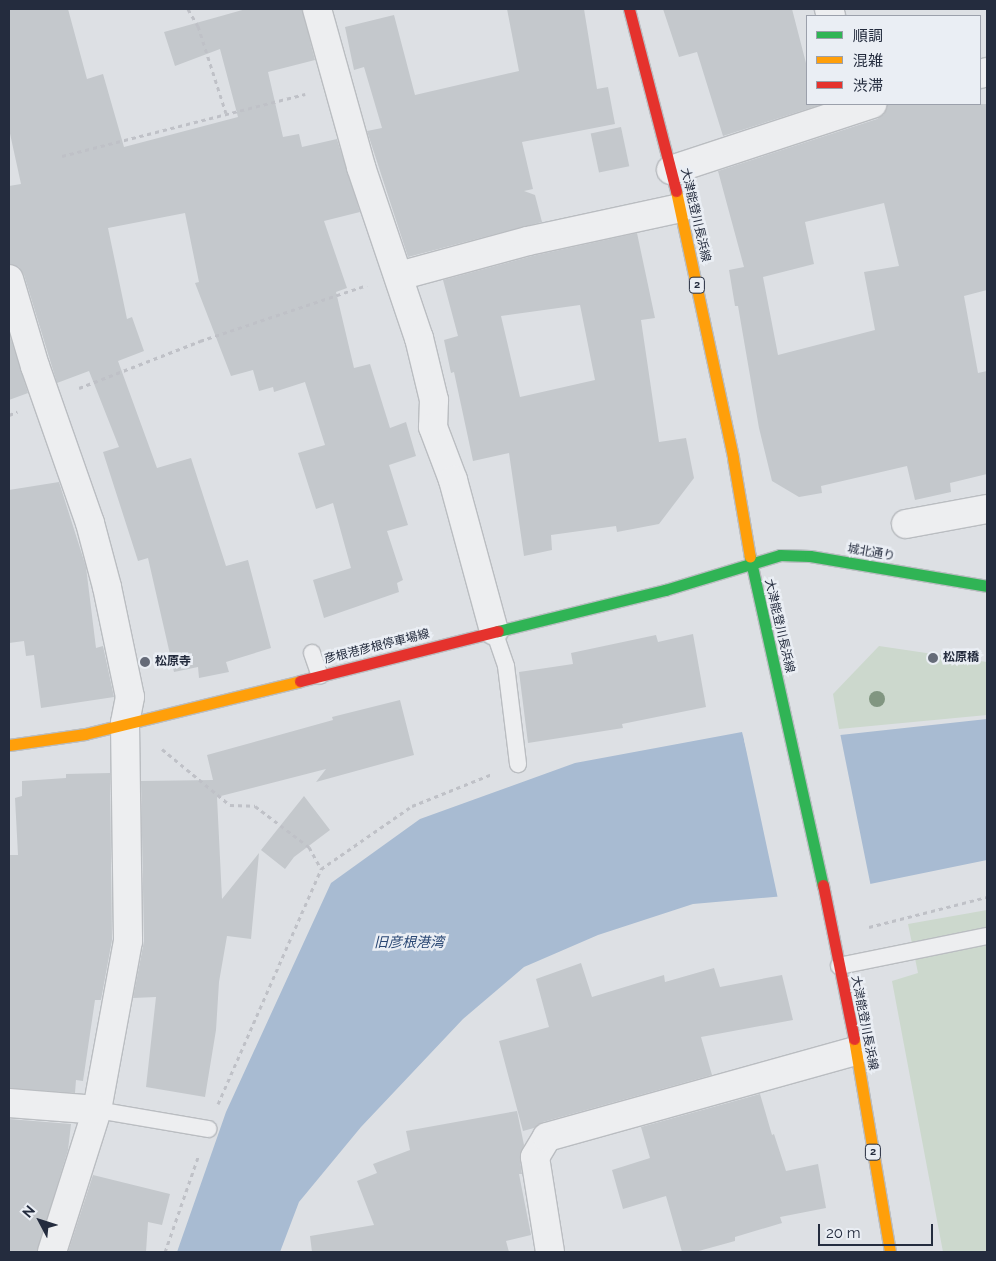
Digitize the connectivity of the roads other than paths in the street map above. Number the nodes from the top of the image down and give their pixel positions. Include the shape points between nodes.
1 (318, 9) edge
2 (629, 9) edge
3 (860, 105) edge
4 (671, 170) junction
5 (680, 208) junction
6 (399, 276) junction
7 (9, 280) edge
8 (987, 508) edge
9 (906, 524) dead end
10 (750, 565) junction
11 (987, 586) edge
12 (494, 631) junction
13 (312, 653) dead end
14 (320, 676) junction
15 (125, 723) junction
16 (9, 745) edge
17 (518, 764) road end
18 (987, 936) edge
19 (839, 966) junction
20 (856, 1051) junction
21 (9, 1103) edge
22 (97, 1110) junction
23 (208, 1129) road end
24 (52, 1252) edge
25 (550, 1252) edge
26 (890, 1252) edge

1 - 6 street via 361,167
2 - 4 main road, 大津能登川長浜線 / 2
3 - 4 street
4 - 5 main road, 大津能登川長浜線 / 2
5 - 6 street via 528,242
5 - 10 main road, 大津能登川長浜線 / 2 via 733,458
6 - 12 street via 434,400 433,427 454,480
7 - 15 street via 34,366 90,523 107,587 130,697
8 - 9 street
10 - 11 main road, 城北通り via 780,555 810,556
10 - 12 main road, 彦根港彦根停車場線 via 665,590
10 - 19 main road, 大津能登川長浜線 / 2 via 790,731
12 - 14 main road, 彦根港彦根停車場線
12 - 17 lane via 506,666
13 - 14 lane
14 - 15 main road, 彦根港彦根停車場線
15 - 16 main road, 彦根港彦根停車場線 via 85,734
15 - 22 street via 128,941
18 - 19 lane
19 - 20 main road, 大津能登川長浜線 / 2
20 - 25 street via 547,1137 535,1157
20 - 26 main road, 大津能登川長浜線 / 2
21 - 22 street
22 - 23 lane
22 - 24 street

